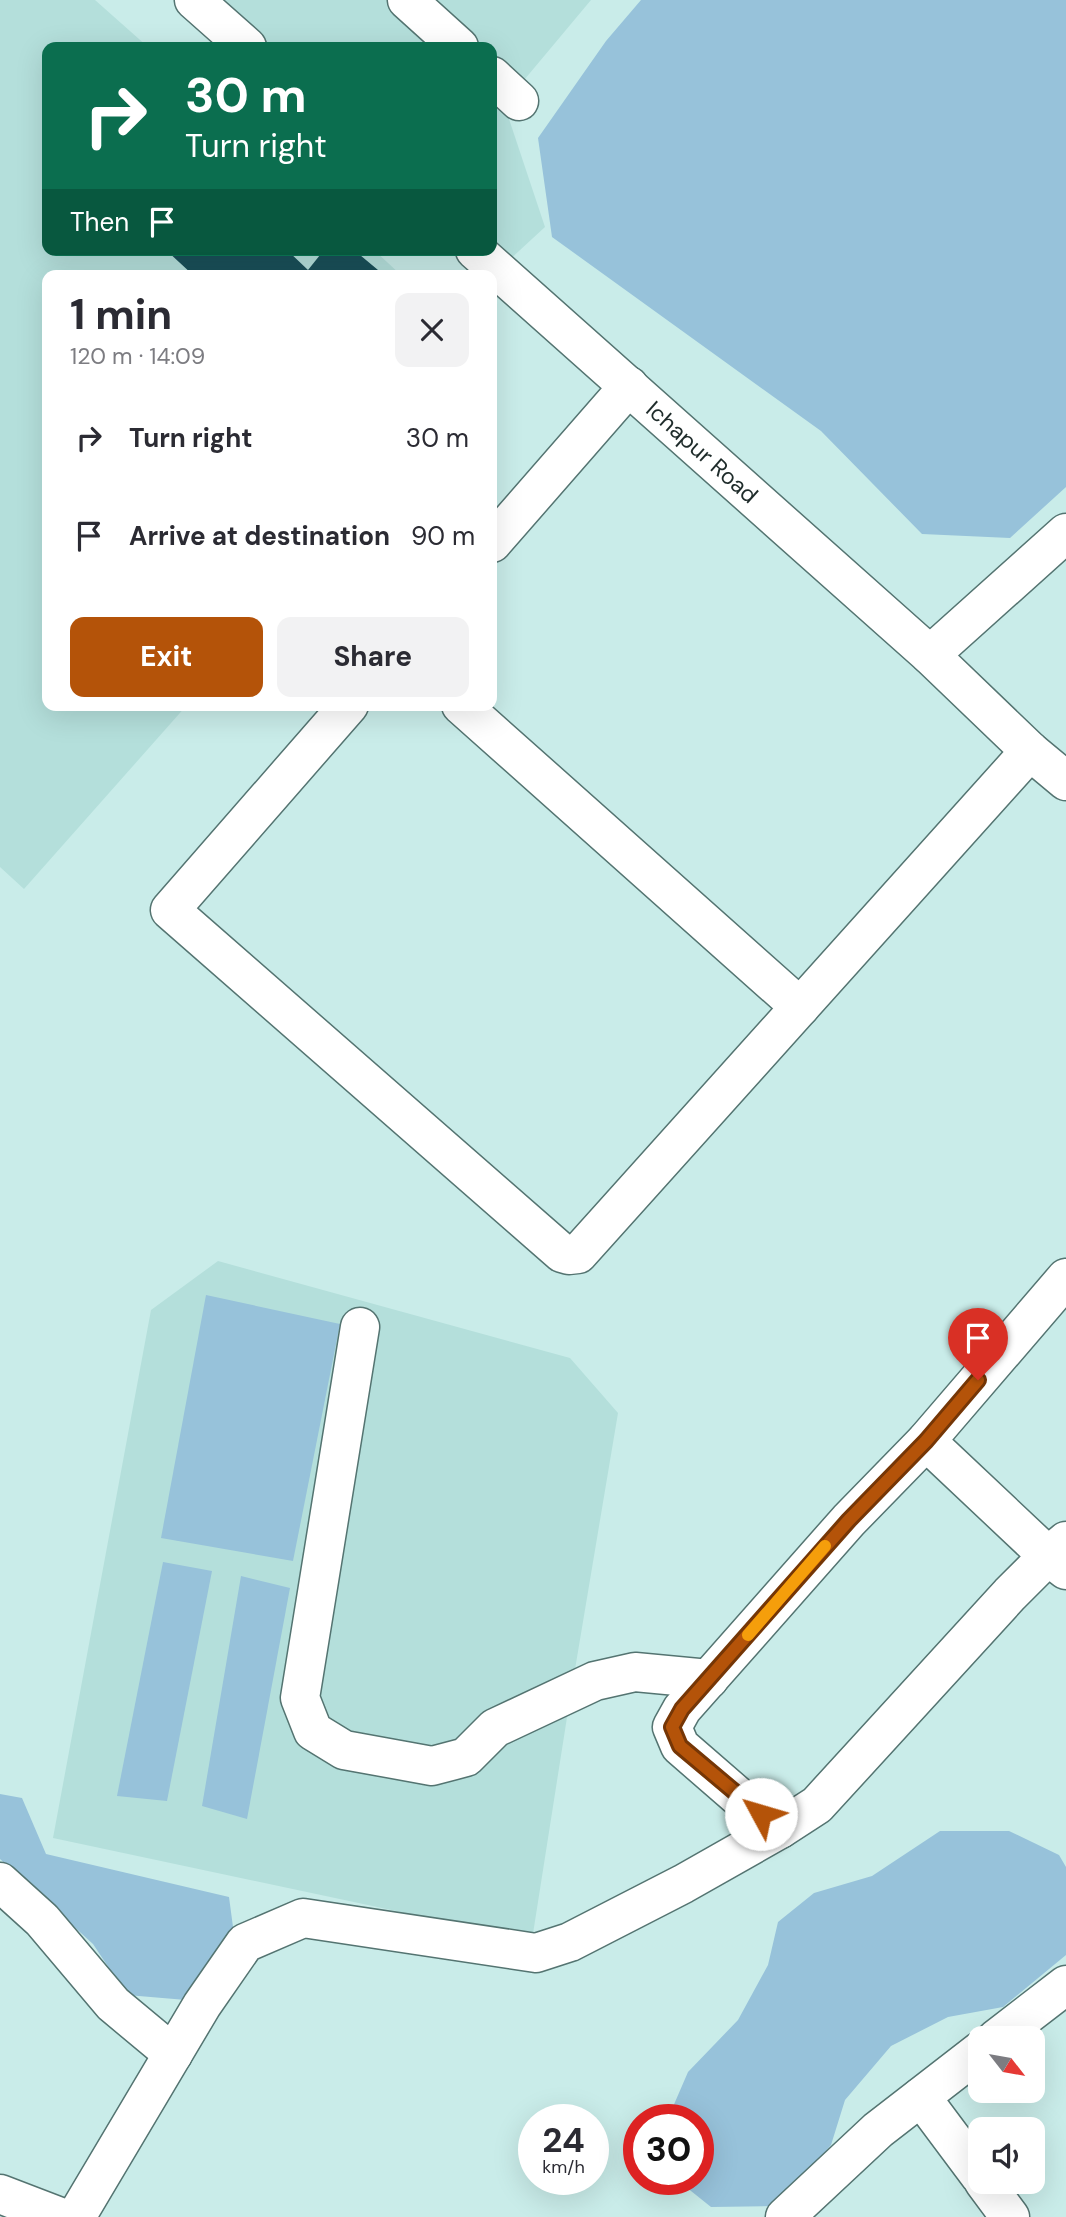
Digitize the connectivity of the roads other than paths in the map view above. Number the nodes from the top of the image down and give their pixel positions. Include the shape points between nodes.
1 (407, 0) edge
2 (199, 2) edge
3 (242, 42) edge
4 (454, 42) edge
5 (482, 256) edge
6 (629, 386) junction
7 (1066, 533) edge
8 (497, 536) edge
9 (930, 655) junction
10 (344, 711) edge
11 (468, 711) edge
12 (1030, 751) junction
13 (1066, 781) edge
14 (800, 1007) junction
15 (1066, 1278) edge
16 (360, 1327) dead end
17 (926, 1441) junction
18 (1060, 1556) edge
19 (709, 1679) junction
20 (780, 1829) junction
21 (0, 1882) edge
22 (1066, 1985) edge
23 (1013, 2026) edge
24 (173, 2053) junction
25 (968, 2060) edge
26 (921, 2097) junction
27 (968, 2160) edge
28 (0, 2194) edge
29 (994, 2194) edge
30 (60, 2217) edge
31 (76, 2217) edge
32 (785, 2217) edge
33 (1010, 2217) edge

1 - 4 street
2 - 3 street
5 - 6 street, Ichapur Road
6 - 8 street
6 - 9 street, Ichapur Road
7 - 9 street
9 - 12 street, Ichapur Road
10 - 14 street via 170,910 562,1253 578,1254
11 - 14 street
12 - 13 street, Ichapur Road
12 - 14 street
15 - 17 street
16 - 19 street via 300,1698 313,1731 344,1750 432,1766 466,1757 495,1728 595,1681 635,1672
17 - 18 street
17 - 19 street via 849,1520
18 - 20 street via 817,1805
19 - 20 street via 672,1727 680,1746
20 - 24 street via 570,1942 526,1953 303,1918 245,1943
21 - 24 street via 43,1920 113,2004
22 - 23 street
24 - 31 street
25 - 26 street
26 - 27 street
26 - 32 street via 878,2130
28 - 30 street
29 - 33 street

